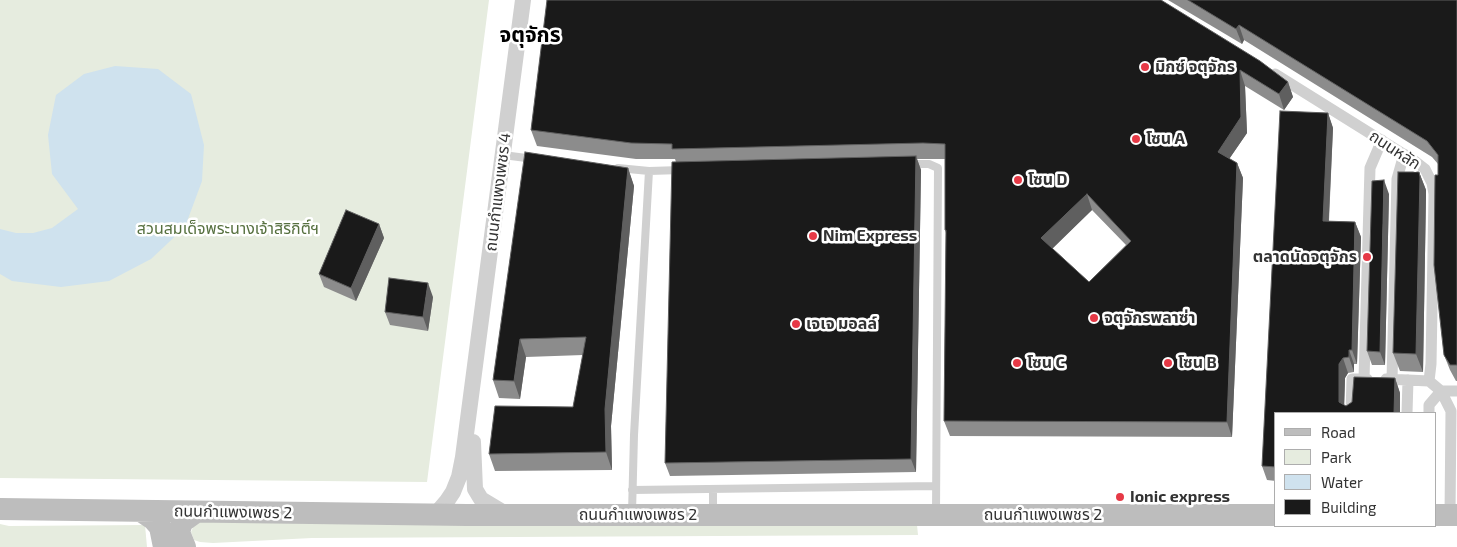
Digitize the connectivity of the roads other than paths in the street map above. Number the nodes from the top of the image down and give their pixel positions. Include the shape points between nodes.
1 (523, 0) edge
2 (1265, 68) edge
3 (1382, 140) junction
4 (1404, 154) junction
5 (503, 155) junction
6 (546, 160) edge
7 (900, 164) edge
8 (611, 167) edge
9 (688, 170) edge
10 (649, 171) junction
11 (1364, 379) junction
12 (1392, 380) junction
13 (1408, 380) junction
14 (1429, 381) junction
15 (473, 384) junction
16 (1441, 391) junction
17 (1457, 391) edge
18 (1351, 412) edge
19 (1406, 412) edge
20 (1429, 412) edge
21 (936, 486) junction
22 (713, 489) junction
23 (632, 490) junction
24 (0, 509) edge
25 (141, 512) junction
26 (196, 512) junction
27 (936, 514) junction
28 (435, 515) junction
29 (507, 515) junction
30 (632, 515) junction
31 (713, 515) junction
32 (1274, 515) edge
33 (1448, 515) edge
34 (164, 547) edge
35 (185, 547) edge

1 - 5 street, ถนนกำแพงเพชร 4
2 - 3 street, ถนนหลัก
3 - 4 street, ถนนหลัก
3 - 11 street via 1370,168
4 - 12 street via 1397,180
4 - 14 street, ถนนหลัก via 1425,170 1434,194
5 - 6 lane
5 - 15 street, ถนนกำแพงเพชร 4
7 - 21 lane via 929,164 938,168
8 - 10 lane
9 - 10 lane
10 - 23 lane
11 - 12 street
11 - 18 street via 1352,379
12 - 13 street
13 - 14 street
13 - 19 street
14 - 16 street
15 - 28 street, ถนนกำแพงเพชร 4 via 459,477 447,501
15 - 29 street, ถนนกำแพงเพชร 4 via 475,489 481,499
16 - 17 street
16 - 20 street via 1429,405
16 - 33 street via 1451,411
21 - 22 lane
21 - 27 lane
22 - 23 lane
22 - 31 lane
23 - 30 lane
24 - 25 main road, ถนนกำแพงเพชร 2
25 - 26 main road, ถนนกำแพงเพชร 2
25 - 34 main road via 160,527
26 - 28 main road, ถนนกำแพงเพชร 2
26 - 35 main road via 182,522 180,532
27 - 31 main road, ถนนกำแพงเพชร 2
27 - 32 main road, ถนนกำแพงเพชร 2
28 - 29 main road, ถนนกำแพงเพชร 2
29 - 30 main road, ถนนกำแพงเพชร 2
30 - 31 main road, ถนนกำแพงเพชร 2

